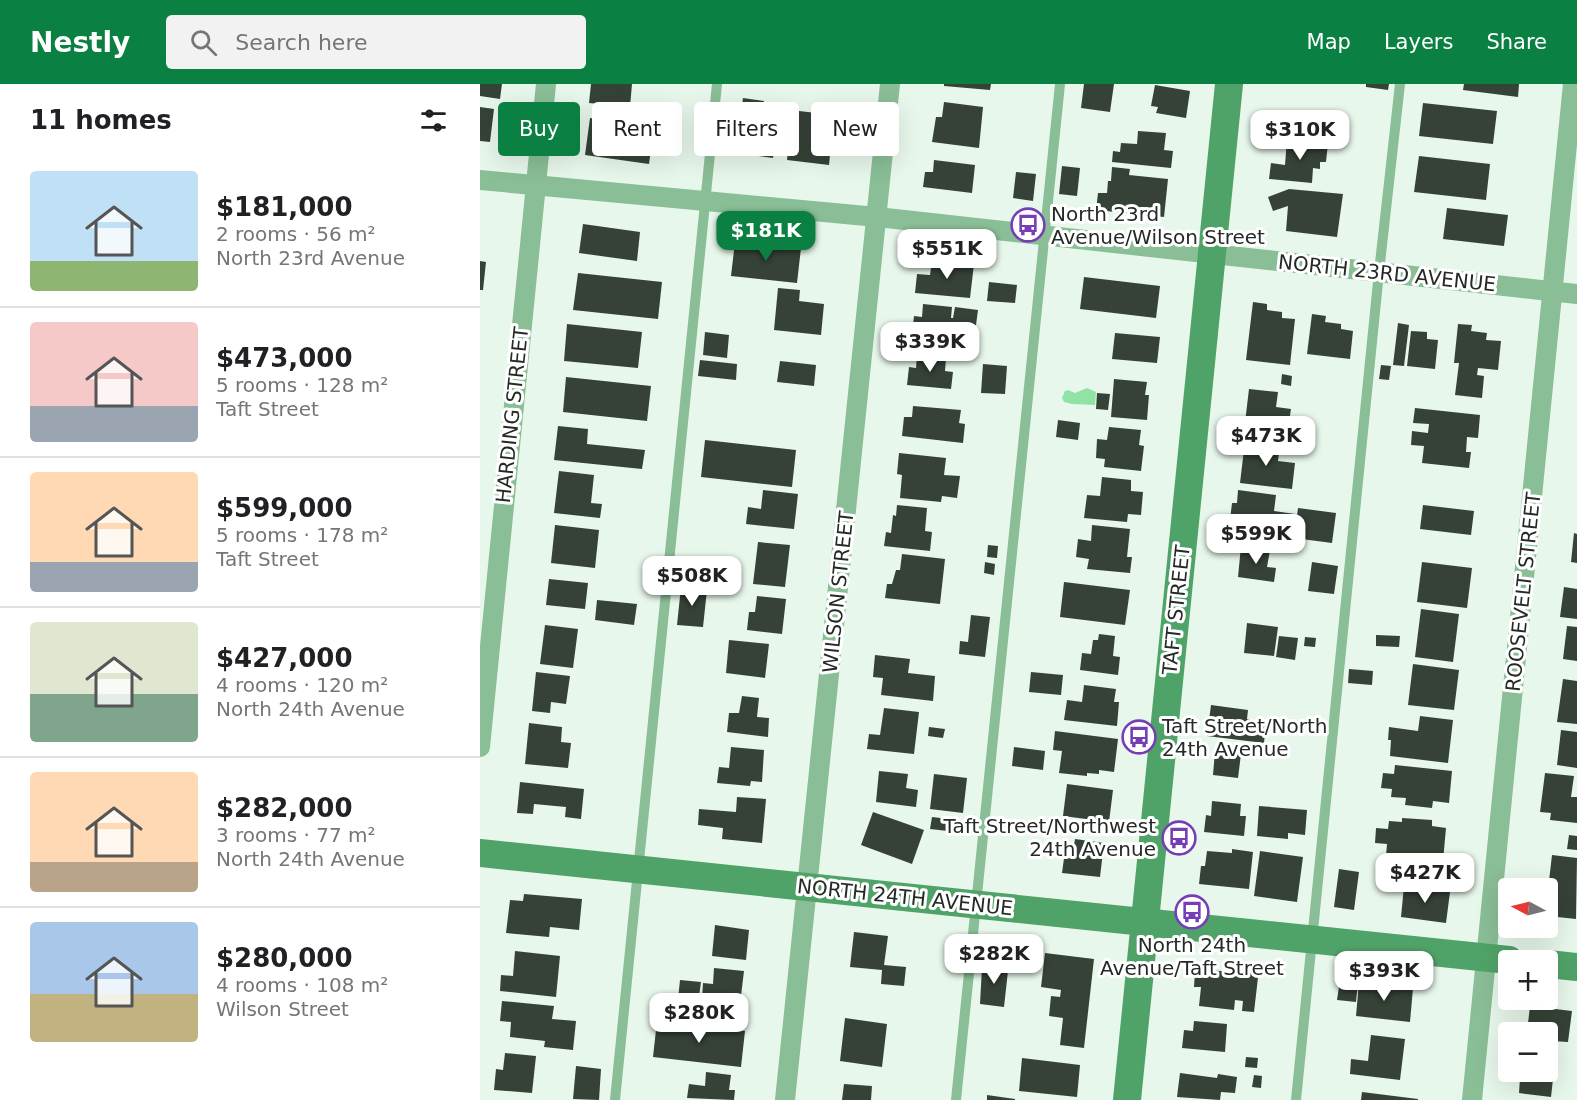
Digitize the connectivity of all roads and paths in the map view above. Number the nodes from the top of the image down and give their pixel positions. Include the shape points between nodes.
1 (546, 84) edge
2 (717, 84) edge
3 (890, 84) edge
4 (1060, 84) edge
5 (1229, 84) edge
6 (1400, 84) edge
7 (1573, 84) edge
8 (480, 180) edge
9 (535, 186) junction
10 (704, 201) junction
11 (877, 217) junction
12 (1043, 236) junction
13 (1211, 254) junction
14 (1378, 272) junction
15 (1553, 291) junction
16 (1577, 294) edge
17 (480, 747) edge
18 (480, 853) edge
19 (639, 870) junction
20 (807, 888) junction
21 (976, 905) junction
22 (1145, 921) junction
23 (1312, 939) junction
24 (1499, 950) edge
25 (1498, 959) edge
26 (1558, 965) edge
27 (1577, 967) edge
28 (615, 1100) edge
29 (785, 1100) edge
30 (956, 1100) edge
31 (1127, 1100) edge
32 (1296, 1100) edge
33 (1472, 1100) edge

1 - 9 street, HARDING STREET
2 - 10 lane
3 - 11 street, WILSON STREET
4 - 12 lane
5 - 13 street, TAFT STREET
6 - 14 lane
7 - 15 street, ROOSEVELT STREET
8 - 9 street, NORTH 23RD AVENUE
9 - 10 street, NORTH 23RD AVENUE
9 - 17 street, HARDING STREET
10 - 11 street, NORTH 23RD AVENUE
10 - 19 lane
11 - 12 street, NORTH 23RD AVENUE
11 - 20 street, WILSON STREET
12 - 13 street, NORTH 23RD AVENUE
12 - 21 lane
13 - 14 street, NORTH 23RD AVENUE
13 - 22 street, TAFT STREET
14 - 15 street, NORTH 23RD AVENUE
14 - 23 lane
15 - 16 street, NORTH 23RD AVENUE
15 - 24 street, ROOSEVELT STREET
18 - 19 street, NORTH 24TH AVENUE
19 - 20 street, NORTH 24TH AVENUE
19 - 28 lane
20 - 21 street, NORTH 24TH AVENUE
20 - 29 street, WILSON STREET
21 - 22 street, NORTH 24TH AVENUE
21 - 30 lane
22 - 23 street, NORTH 24TH AVENUE
22 - 31 street, TAFT STREET
23 - 25 street, NORTH 24TH AVENUE
23 - 32 lane
25 - 33 street, ROOSEVELT STREET
26 - 27 street

